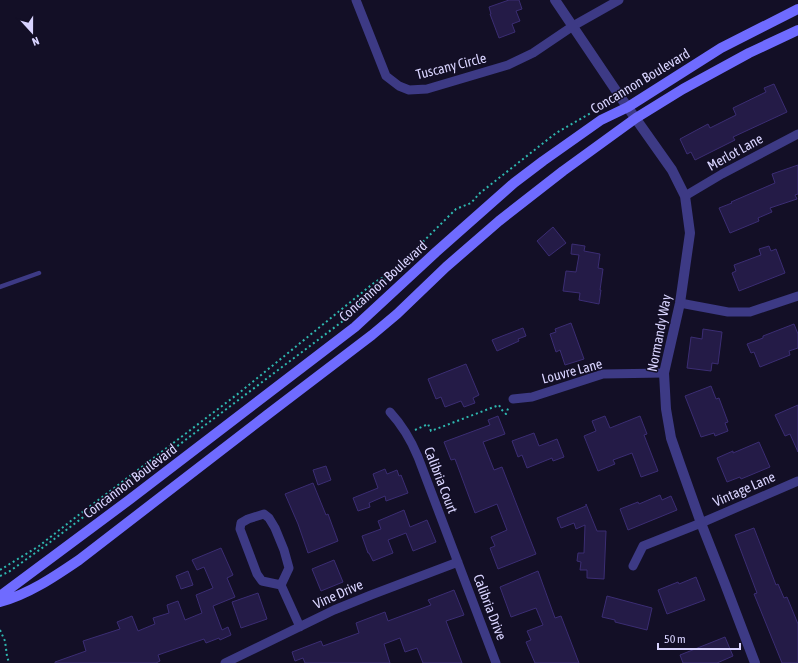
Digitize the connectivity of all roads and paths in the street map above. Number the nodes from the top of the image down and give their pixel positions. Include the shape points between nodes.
1 (356, 0) edge
2 (555, 0) edge
3 (619, 0) edge
4 (798, 9) edge
5 (573, 26) junction
6 (798, 30) edge
7 (628, 107) junction
8 (636, 118) junction
9 (798, 134) edge
10 (685, 196) junction
11 (426, 238) dead end
12 (39, 273) dead end
13 (390, 274) junction
14 (0, 287) edge
15 (798, 296) edge
16 (680, 303) junction
17 (664, 373) junction
18 (512, 399) dead end
19 (390, 412) dead end
20 (506, 414) dead end
21 (406, 434) junction
22 (798, 481) edge
23 (701, 523) junction
24 (458, 562) junction
25 (633, 566) dead end
26 (0, 570) edge
27 (0, 576) edge
28 (281, 585) junction
29 (0, 596) edge
30 (0, 602) edge
31 (300, 627) junction
32 (0, 630) edge
33 (230, 662) edge
34 (9, 663) edge
35 (496, 663) edge
36 (755, 663) edge

1 - 5 street, Tuscany Circle via 386,76 409,90 427,89 508,65 532,53
2 - 5 street, Normandy Way
3 - 5 street, Tuscany Circle
4 - 7 main road, Concannon Boulevard via 722,48
5 - 7 street, Normandy Way
6 - 8 main road, Concannon Boulevard via 749,53
7 - 8 street, Normandy Way
7 - 29 main road, Concannon Boulevard via 601,120 514,183 355,327
8 - 10 street, Normandy Way via 672,170
8 - 30 main road, Concannon Boulevard via 499,221 372,335 86,555 49,580
9 - 10 street, Merlot Lane
10 - 16 street, Normandy Way via 690,233
11 - 13 path
12 - 14 lane
13 - 26 path via 376,282 239,393 39,546
13 - 27 path via 343,321 49,543
15 - 16 street via 750,312 728,312
16 - 17 street, Normandy Way
17 - 18 street, Louvre Lane via 604,374 532,397
17 - 23 street, Normandy Way via 671,438
19 - 21 street, Calibria Court
20 - 21 path via 500,405 431,431 428,424
21 - 24 street, Calibria Court via 418,457
22 - 23 street, Vintage Lane
23 - 25 street, Vintage Lane via 643,546
23 - 36 street, Normandy Way
24 - 31 street, Vine Drive via 363,598
24 - 35 street, Calibria Drive
28 - 28 street via 289,568 284,550 269,518 264,514 248,519 241,523 240,529 257,574 262,581
28 - 31 street
31 - 33 street, Vine Drive
32 - 34 path

